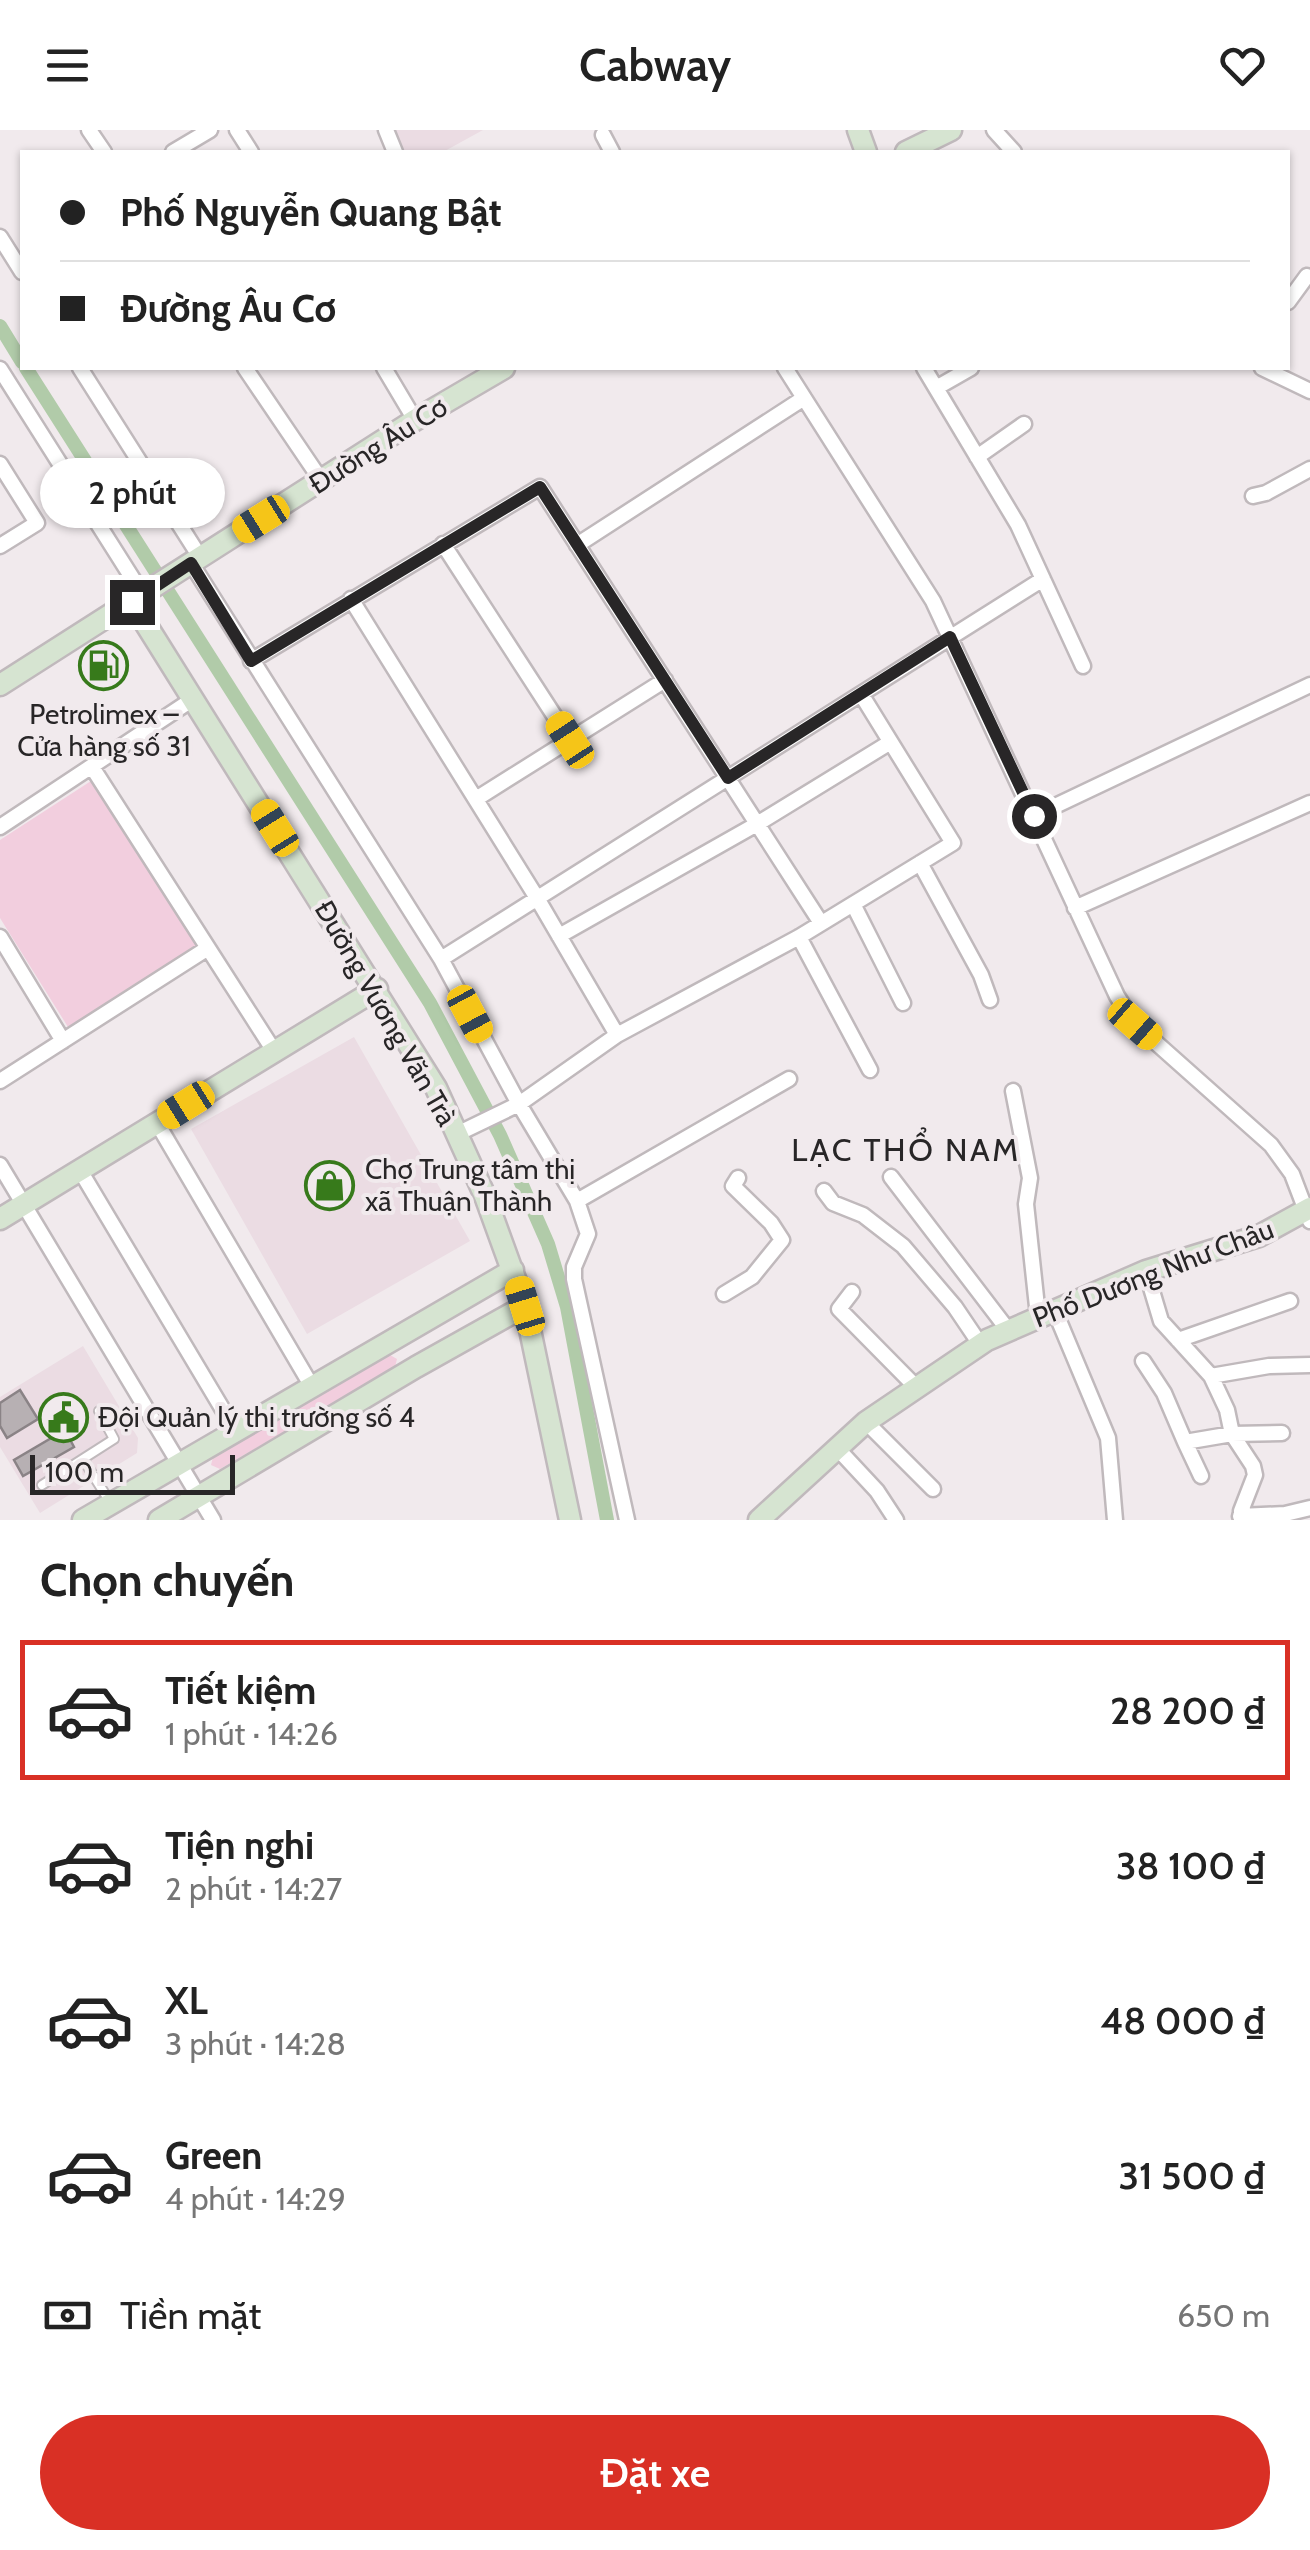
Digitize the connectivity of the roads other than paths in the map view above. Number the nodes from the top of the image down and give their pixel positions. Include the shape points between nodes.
1 (210, 130) edge
2 (951, 130) edge
3 (994, 130) edge
4 (602, 135) dead end
5 (176, 150) edge
6 (611, 150) edge
7 (910, 150) edge
8 (1012, 150) edge
9 (0, 236) edge
10 (20, 269) edge
11 (1307, 276) dead end
12 (1290, 299) edge
13 (0, 369) edge
14 (81, 370) edge
15 (246, 370) edge
16 (385, 370) edge
17 (786, 370) edge
18 (925, 370) edge
19 (968, 370) edge
20 (1266, 370) edge
21 (481, 374) edge
22 (936, 388) junction
23 (1310, 390) edge
24 (804, 398) junction
25 (415, 420) junction
26 (1024, 424) dead end
27 (978, 457) junction
28 (0, 464) edge
29 (1310, 469) edge
30 (321, 480) junction
31 (1253, 496) dead end
32 (443, 544) junction
33 (577, 545) junction
34 (0, 546) edge
35 (191, 563) junction
36 (1043, 579) junction
37 (137, 598) junction
38 (350, 600) junction
39 (950, 637) junction
40 (251, 661) junction
41 (1083, 666) dead end
42 (665, 680) junction
43 (0, 684) edge
44 (1310, 684) edge
45 (861, 694) junction
46 (193, 699) junction
47 (570, 740) junction
48 (889, 743) junction
49 (92, 766) junction
50 (728, 778) junction
51 (476, 799) junction
52 (1310, 804) edge
53 (1034, 816) junction
54 (758, 824) junction
55 (0, 827) edge
56 (920, 863) junction
57 (538, 898) junction
58 (852, 904) junction
59 (1075, 908) junction
60 (821, 923) junction
61 (559, 936) junction
62 (798, 936) junction
63 (0, 937) edge
64 (208, 948) junction
65 (441, 959) junction
66 (377, 989) junction
67 (990, 1000) dead end
68 (904, 1003) dead end
69 (617, 1035) junction
70 (64, 1041) junction
71 (274, 1050) junction
72 (870, 1070) dead end
73 (790, 1079) dead end
74 (0, 1082) edge
75 (1013, 1091) dead end
76 (518, 1104) junction
77 (156, 1123) junction
78 (466, 1130) junction
79 (0, 1165) edge
80 (81, 1172) junction
81 (891, 1177) dead end
82 (738, 1178) dead end
83 (824, 1191) dead end
84 (578, 1201) junction
85 (24, 1205) junction
86 (1309, 1213) edge
87 (0, 1219) edge
88 (513, 1270) junction
89 (1146, 1272) junction
90 (852, 1292) dead end
91 (724, 1294) dead end
92 (1290, 1301) dead end
93 (525, 1306) junction
94 (1046, 1313) junction
95 (1008, 1330) junction
96 (398, 1335) junction
97 (1178, 1340) junction
98 (980, 1344) junction
99 (1143, 1361) dead end
100 (1310, 1364) edge
101 (416, 1367) junction
102 (1211, 1376) junction
103 (312, 1385) junction
104 (914, 1386) junction
105 (98, 1412) dead end
106 (866, 1422) junction
107 (235, 1430) junction
108 (1282, 1433) dead end
109 (1232, 1434) junction
110 (1184, 1442) junction
111 (836, 1447) junction
112 (83, 1459) junction
113 (178, 1464) junction
114 (1201, 1476) dead end
115 (42, 1485) dead end
116 (933, 1489) dead end
117 (199, 1498) junction
118 (111, 1504) junction
119 (1310, 1508) edge
120 (767, 1517) edge
121 (1240, 1518) edge
122 (83, 1520) edge
123 (159, 1520) edge
124 (213, 1520) edge
125 (570, 1520) edge
126 (628, 1520) edge
127 (896, 1520) edge
128 (1115, 1520) edge

1 - 5 street
2 - 7 main road
3 - 8 street
4 - 6 street
9 - 10 street
11 - 12 street
13 - 37 street
14 - 35 street
15 - 30 street
16 - 25 street
17 - 24 street
18 - 22 street
19 - 22 street
20 - 23 street
21 - 25 main road, Đường Âu Cơ
22 - 27 street
24 - 33 street
24 - 39 street
25 - 30 main road, Đường Âu Cơ
26 - 27 street
27 - 36 street
28 - 34 street via 37,523
29 - 31 street
30 - 35 main road, Đường Âu Cơ
32 - 33 street via 540,487
32 - 38 street
32 - 47 street
33 - 42 street
35 - 37 main road, Đường Âu Cơ
35 - 40 street
36 - 39 street
36 - 41 street
37 - 43 main road, Đường Âu Cơ
37 - 46 main road, Đường Vương Văn Trà
38 - 40 street
38 - 51 street
39 - 45 street
39 - 53 street
40 - 65 street
42 - 47 street
42 - 50 street
44 - 53 street
45 - 48 street
45 - 50 street
46 - 49 street
46 - 66 main road, Đường Vương Văn Trà
47 - 51 street
48 - 54 street
48 - 56 street via 953,843
49 - 55 street
49 - 64 street
50 - 54 street
50 - 57 street
51 - 57 street
52 - 59 street
53 - 59 street
54 - 60 street
54 - 61 street
56 - 58 street
56 - 67 street
57 - 61 street
57 - 65 street
58 - 60 street
58 - 68 street
59 - 86 street via 1135,1024 1271,1145
60 - 62 street
61 - 69 street
62 - 69 street
62 - 72 street
63 - 70 street
64 - 70 street
64 - 71 street
65 - 76 street
66 - 71 main road
66 - 78 main road, Đường Vương Văn Trà
69 - 76 street
70 - 74 street
71 - 77 main road
73 - 84 street
75 - 94 street
76 - 78 street
76 - 84 street
77 - 80 main road
77 - 103 street
78 - 88 main road, Đường Vương Văn Trà
79 - 85 street
80 - 85 main road
80 - 107 street
81 - 95 street
82 - 91 street via 734,1186 782,1240 752,1276
83 - 98 street via 832,1203 863,1215 903,1246
84 - 126 street via 588,1234 574,1279
85 - 87 main road
85 - 113 street
86 - 89 main road, Phố Dương Như Châu
88 - 93 main road, Đường Vương Văn Trà
88 - 96 main road
89 - 94 main road, Phố Dương Như Châu
89 - 97 street via 1157,1312
90 - 104 street via 839,1309
92 - 97 street
93 - 101 main road
93 - 125 main road, Đường Vương Văn Trà
94 - 95 main road, Phố Dương Như Châu
94 - 128 street via 1108,1438
95 - 98 main road, Phố Dương Như Châu
96 - 101 main road
96 - 103 main road
97 - 102 street
98 - 104 main road, Phố Dương Như Châu
99 - 110 street
100 - 102 street
101 - 117 main road
102 - 109 street
103 - 107 main road
104 - 106 main road, Phố Dương Như Châu
105 - 112 lane via 114,1440
106 - 111 main road, Phố Dương Như Châu
106 - 116 street
107 - 113 main road
108 - 109 street
109 - 110 street
109 - 121 street via 1254,1476
110 - 114 street
111 - 120 main road, Phố Dương Như Châu
111 - 127 street
112 - 115 lane
112 - 118 lane
113 - 117 street
113 - 118 main road
117 - 123 main road
117 - 124 street
118 - 122 main road
119 - 121 street

